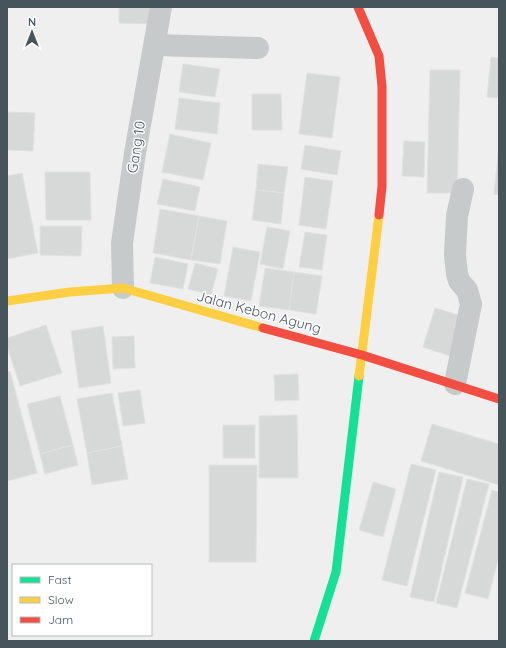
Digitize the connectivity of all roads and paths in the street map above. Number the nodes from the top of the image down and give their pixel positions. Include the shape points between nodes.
1 (161, 7) edge
2 (358, 7) edge
3 (155, 45) junction
4 (258, 48) dead end
5 (463, 189) dead end
6 (123, 288) junction
7 (7, 301) edge
8 (362, 355) junction
9 (455, 384) junction
10 (499, 399) edge
11 (314, 641) edge

1 - 3 street, Gang 10
2 - 8 main road via 379,56 382,87 382,186
3 - 4 street
3 - 6 street, Gang 10 via 122,243
5 - 9 street via 457,216 456,274 467,290 471,304
6 - 7 main road, Jalan Kebon Agung
6 - 8 main road, Jalan Kebon Agung
8 - 9 main road, Jalan Kebon Agung
8 - 11 main road via 336,572
9 - 10 main road, Jalan Kebon Agung

